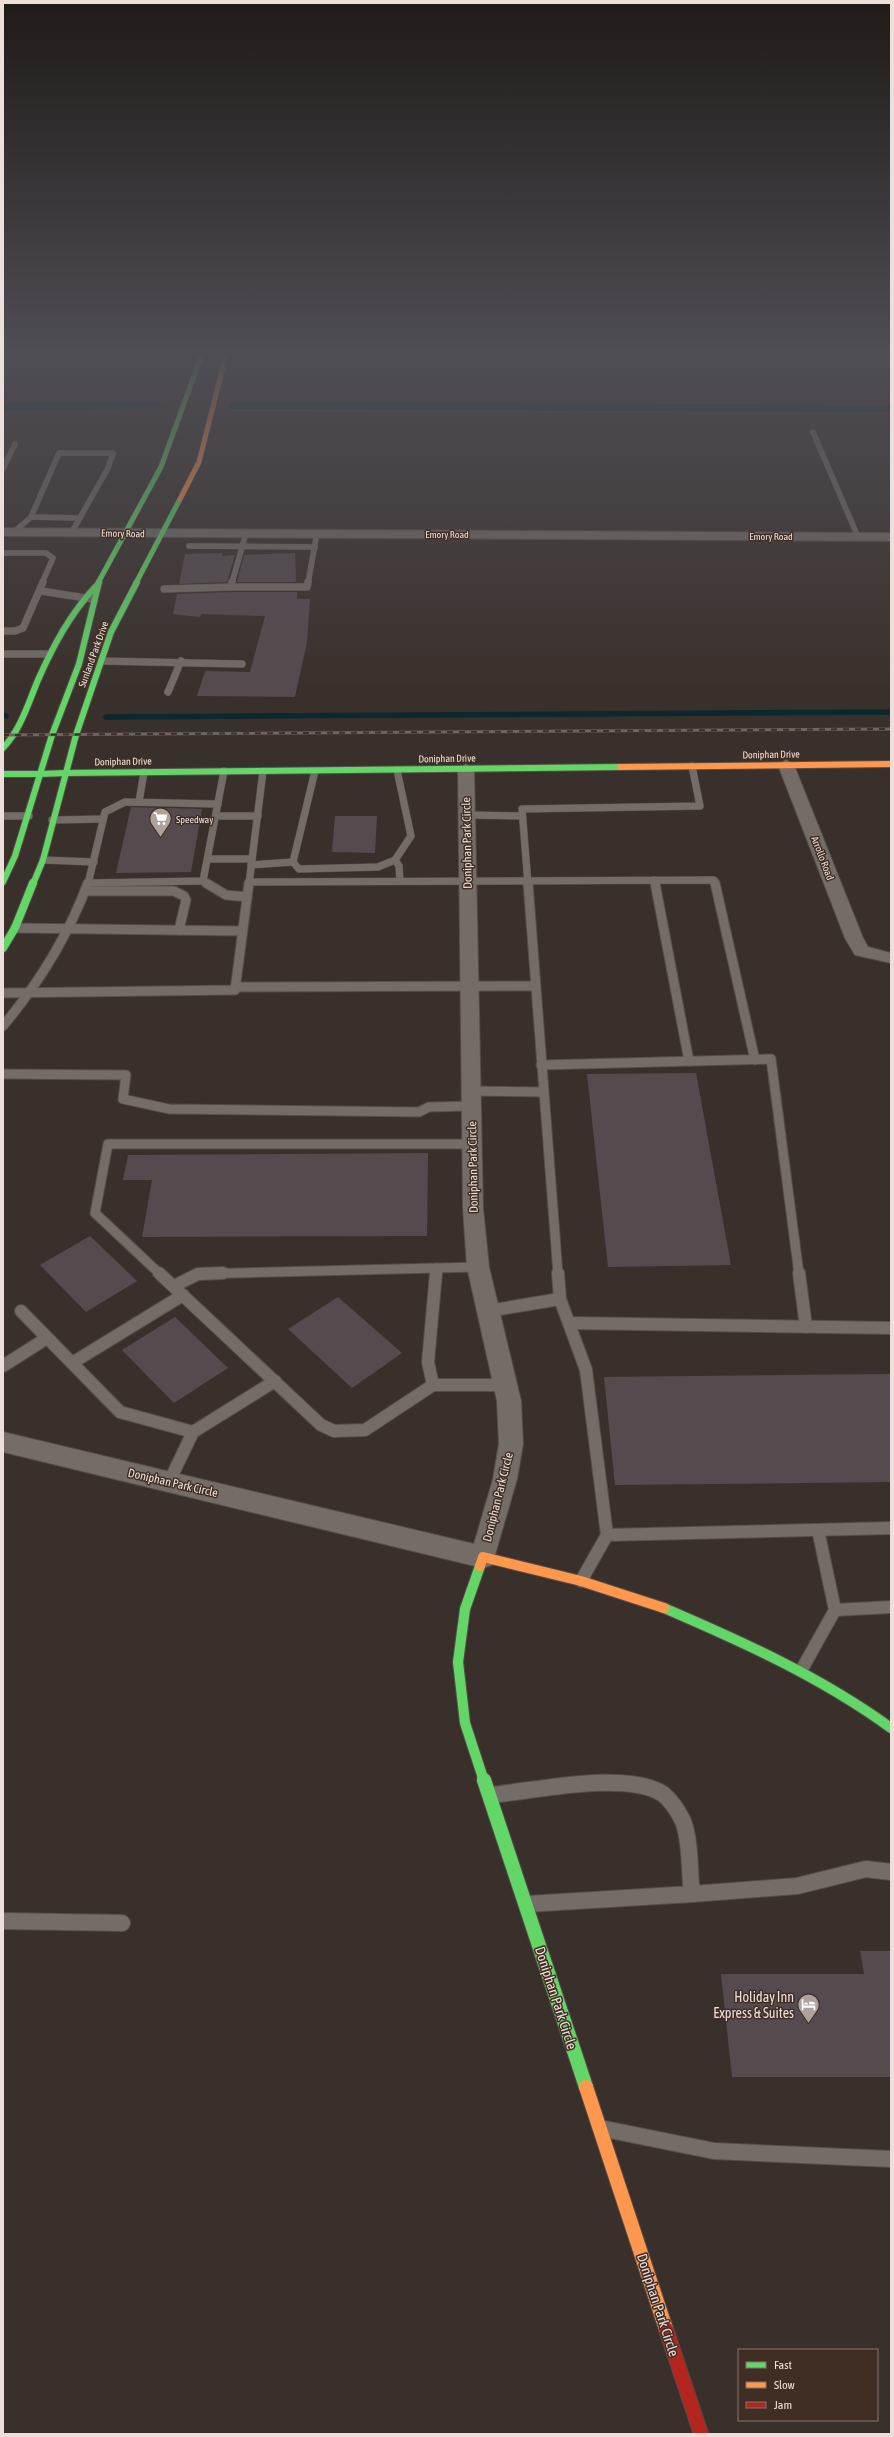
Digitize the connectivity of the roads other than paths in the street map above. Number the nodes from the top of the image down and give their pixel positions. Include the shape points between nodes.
1 (54, 465) edge
2 (109, 465) edge
3 (162, 465) edge
4 (198, 465) edge
5 (827, 465) edge
6 (31, 517) junction
7 (79, 518) junction
8 (9, 532) edge
9 (72, 532) junction
10 (126, 533) junction
11 (162, 533) junction
12 (317, 533) junction
13 (246, 534) junction
14 (858, 537) junction
15 (891, 537) edge
16 (189, 546) dead end
17 (242, 546) junction
18 (315, 547) junction
19 (3, 553) edge
20 (97, 586) junction
21 (231, 587) junction
22 (164, 589) dead end
23 (41, 591) junction
24 (85, 597) junction
25 (94, 599) junction
26 (3, 632) edge
27 (3, 654) edge
28 (50, 654) junction
29 (102, 661) junction
30 (181, 661) junction
31 (242, 664) dead end
32 (168, 692) dead end
33 (3, 748) edge
34 (786, 764) junction
35 (891, 764) edge
36 (692, 766) junction
37 (466, 769) junction
38 (315, 770) junction
39 (397, 770) junction
40 (224, 771) junction
41 (264, 771) junction
42 (144, 772) junction
43 (67, 773) junction
44 (3, 774) edge
45 (39, 774) junction
46 (139, 802) junction
47 (218, 804) junction
48 (3, 816) edge
49 (28, 816) junction
50 (216, 816) junction
51 (258, 816) junction
52 (467, 816) junction
53 (522, 816) junction
54 (103, 819) junction
55 (52, 820) junction
56 (208, 859) junction
57 (42, 860) junction
58 (395, 860) junction
59 (94, 862) junction
60 (251, 862) junction
61 (293, 862) junction
62 (299, 869) junction
63 (526, 880) junction
64 (654, 880) junction
65 (204, 881) junction
66 (400, 881) junction
67 (468, 881) junction
68 (3, 882) edge
69 (249, 882) junction
70 (296, 882) junction
71 (88, 883) junction
72 (85, 891) junction
73 (247, 897) junction
74 (15, 928) junction
75 (68, 930) junction
76 (179, 930) junction
77 (242, 931) junction
78 (3, 948) edge
79 (891, 958) edge
80 (470, 986) junction
81 (535, 986) junction
82 (235, 987) junction
83 (3, 993) edge
84 (29, 993) junction
85 (3, 1026) edge
86 (755, 1060) junction
87 (689, 1061) junction
88 (541, 1065) junction
89 (3, 1074) edge
90 (543, 1092) junction
91 (471, 1099) junction
92 (472, 1144) junction
93 (478, 1267) junction
94 (436, 1268) junction
95 (174, 1286) junction
96 (183, 1295) junction
97 (560, 1299) junction
98 (21, 1311) dead end
99 (488, 1311) junction
100 (568, 1323) junction
101 (806, 1327) junction
102 (891, 1328) edge
103 (47, 1338) junction
104 (72, 1363) junction
105 (3, 1366) edge
106 (276, 1381) junction
107 (505, 1384) junction
108 (433, 1385) junction
109 (193, 1432) junction
110 (3, 1442) edge
111 (169, 1482) junction
112 (891, 1528) edge
113 (818, 1530) junction
114 (607, 1535) junction
115 (483, 1557) junction
116 (581, 1581) junction
117 (891, 1607) edge
118 (835, 1610) junction
119 (802, 1669) junction
120 (891, 1728) edge
121 (489, 1796) junction
122 (891, 1872) edge
123 (692, 1894) junction
124 (525, 1904) junction
125 (3, 1921) edge
126 (122, 1923) dead end
127 (599, 2128) junction
128 (891, 2159) edge
129 (701, 2434) edge

1 - 6 lane
2 - 7 lane
3 - 10 main road, Sunland Park Drive
4 - 11 main road, Sunland Park Drive
5 - 14 lane
6 - 7 lane
6 - 8 lane
7 - 9 lane
8 - 9 street, Emory Road
9 - 10 street, Emory Road
10 - 11 street, Emory Road
10 - 20 main road, Sunland Park Drive
11 - 13 street, Emory Road
11 - 29 main road, Sunland Park Drive via 111,632
12 - 13 street, Emory Road
12 - 14 street, Emory Road
12 - 18 lane
13 - 17 lane
14 - 15 street, Emory Road
16 - 17 lane
17 - 18 lane
17 - 21 lane
18 - 21 lane via 307,587
19 - 23 lane via 46,553 52,556
20 - 24 main road
20 - 25 main road, Sunland Park Drive
21 - 22 lane
23 - 24 lane
23 - 26 lane via 23,628 15,632
24 - 25 lane
24 - 28 main road
25 - 45 main road, Sunland Park Drive via 78,664
27 - 28 lane
28 - 33 main road via 16,735
29 - 30 lane
29 - 43 main road, Sunland Park Drive via 76,735
30 - 31 lane
30 - 32 lane
34 - 35 main road, Doniphan Drive
34 - 36 main road, Doniphan Drive
34 - 79 street, Arrollo Road via 861,951
36 - 37 main road, Doniphan Drive
36 - 53 lane via 700,806 522,809
37 - 39 main road, Doniphan Drive
37 - 52 street, Doniphan Park Circle
38 - 39 main road, Doniphan Drive
38 - 41 main road, Doniphan Drive
38 - 61 lane
39 - 58 lane via 411,836
40 - 41 main road, Doniphan Drive
40 - 42 main road, Doniphan Drive
40 - 47 lane
41 - 51 lane
42 - 43 main road, Doniphan Drive
42 - 46 lane
43 - 45 main road, Doniphan Drive
43 - 55 main road, Sunland Park Drive
44 - 45 main road, Doniphan Drive
45 - 49 main road, Sunland Park Drive
46 - 47 lane
46 - 54 lane via 118,804 105,812
47 - 50 lane
48 - 49 lane
49 - 68 main road, Sunland Park Drive via 15,856
50 - 51 lane
50 - 56 lane
51 - 60 lane
52 - 53 lane
52 - 67 street, Doniphan Park Circle
53 - 63 lane
54 - 55 lane
54 - 59 lane
55 - 57 main road, Sunland Park Drive
56 - 60 lane
56 - 65 lane
57 - 59 lane
57 - 74 main road, Sunland Park Drive
58 - 62 lane via 378,867
58 - 66 lane via 399,866
59 - 71 lane
60 - 61 lane
60 - 69 lane
61 - 62 lane
62 - 70 lane
63 - 64 lane
63 - 67 lane
63 - 81 lane
64 - 86 lane via 714,880
64 - 87 lane
65 - 71 lane
65 - 73 lane via 226,895
66 - 67 lane
66 - 70 lane
67 - 80 street, Doniphan Park Circle
69 - 70 lane
69 - 73 lane
71 - 72 lane
72 - 75 lane
72 - 76 lane via 180,893 186,900
73 - 77 lane
74 - 75 lane
74 - 78 main road, Sunland Park Drive
75 - 76 lane
75 - 84 lane
76 - 77 lane
77 - 82 lane
80 - 81 lane
80 - 82 lane
80 - 91 street, Doniphan Park Circle
81 - 88 lane
82 - 84 lane via 235,990
83 - 84 lane
84 - 85 lane
86 - 87 lane
86 - 101 lane via 771,1059
87 - 88 lane
88 - 90 lane
89 - 91 lane via 126,1075 123,1099 169,1109 420,1112 429,1107
90 - 91 lane
90 - 97 lane
91 - 92 street, Doniphan Park Circle
92 - 93 street, Doniphan Park Circle via 473,1208
92 - 95 lane via 108,1144 95,1213
93 - 94 lane
93 - 99 street, Doniphan Park Circle
94 - 95 lane via 198,1274
94 - 108 lane via 428,1362
95 - 96 lane
96 - 104 lane
96 - 106 lane
97 - 99 lane
97 - 100 lane
98 - 103 lane
99 - 107 street, Doniphan Park Circle
100 - 101 lane
100 - 114 lane via 586,1370
101 - 102 lane
103 - 104 lane
103 - 105 lane
104 - 109 lane via 120,1412
106 - 108 lane via 321,1425 334,1430 365,1430
106 - 109 lane
107 - 108 lane
107 - 115 street, Doniphan Park Circle via 509,1401 511,1444 505,1479
109 - 111 lane
110 - 111 street, Doniphan Park Circle
111 - 115 street, Doniphan Park Circle
112 - 113 lane
113 - 114 lane
113 - 118 lane
114 - 116 lane
115 - 116 main road, Doniphan Park Circle
115 - 121 main road, Doniphan Park Circle via 465,1609 458,1662 465,1723
116 - 119 main road, Doniphan Park Circle via 658,1605
117 - 118 lane
118 - 119 lane
119 - 120 main road, Doniphan Park Circle via 867,1709
121 - 123 lane via 615,1782 639,1784 661,1793 675,1806 683,1822
121 - 124 main road, Doniphan Park Circle
122 - 123 lane via 866,1869 797,1886
123 - 124 lane
124 - 127 main road, Doniphan Park Circle
125 - 126 lane
127 - 128 lane via 714,2151
127 - 129 main road, Doniphan Park Circle

